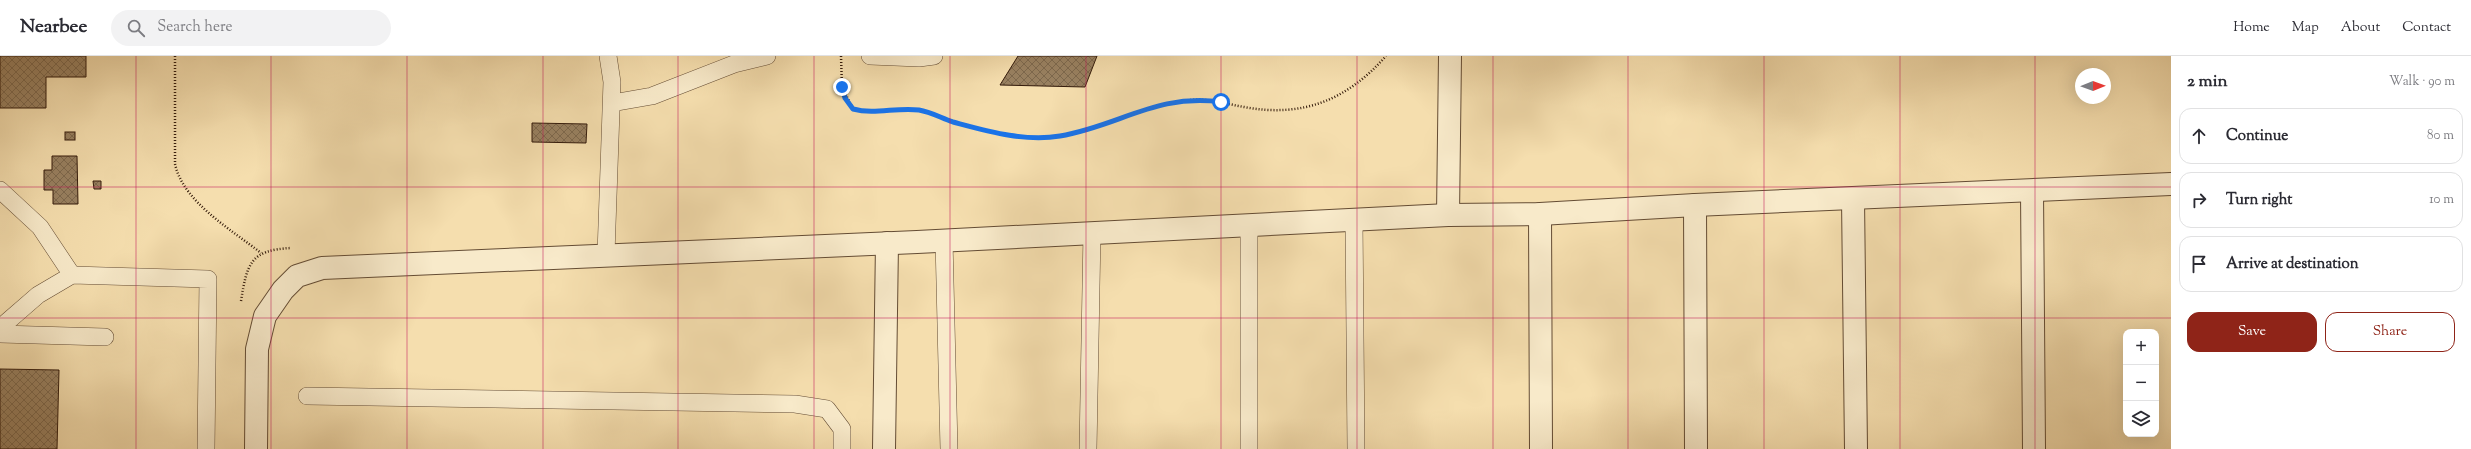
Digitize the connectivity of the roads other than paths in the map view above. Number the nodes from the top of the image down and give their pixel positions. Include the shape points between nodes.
1 (608, 56) edge
2 (767, 56) edge
3 (870, 56) edge
4 (934, 56) edge
5 (1450, 56) edge
6 (612, 103) junction
7 (2171, 184) edge
8 (0, 190) edge
9 (2032, 191) junction
10 (1853, 199) junction
11 (1695, 205) junction
12 (1540, 214) junction
13 (1448, 215) junction
14 (1354, 220) junction
15 (1249, 225) junction
16 (1092, 233) junction
17 (944, 240) junction
18 (887, 243) junction
19 (606, 254) junction
20 (72, 275) junction
21 (0, 328) edge
22 (0, 334) edge
23 (105, 337) dead end
24 (307, 396) dead end
25 (206, 449) edge
26 (256, 449) edge
27 (842, 449) edge
28 (884, 449) edge
29 (949, 449) edge
30 (1088, 449) edge
31 (1249, 449) edge
32 (1356, 449) edge
33 (1541, 449) edge
34 (1696, 449) edge
35 (1856, 449) edge
36 (2034, 449) edge

1 - 6 lane
2 - 6 lane via 734,64 652,96
3 - 4 lane
5 - 13 street
6 - 19 lane
7 - 9 street
8 - 20 lane via 40,227
9 - 10 street
9 - 36 street
10 - 11 street
10 - 35 street
11 - 12 street
11 - 34 street
12 - 13 street
12 - 33 street
13 - 14 street
14 - 15 street
14 - 32 lane
15 - 16 street
15 - 31 lane
16 - 17 street
16 - 30 lane
17 - 18 street
17 - 29 lane
18 - 19 street
18 - 28 street
19 - 26 street via 336,266 297,276 283,290 265,316 257,349
20 - 21 lane via 38,295
20 - 25 lane via 208,279
22 - 23 lane
24 - 27 lane via 795,404 827,409 842,429

